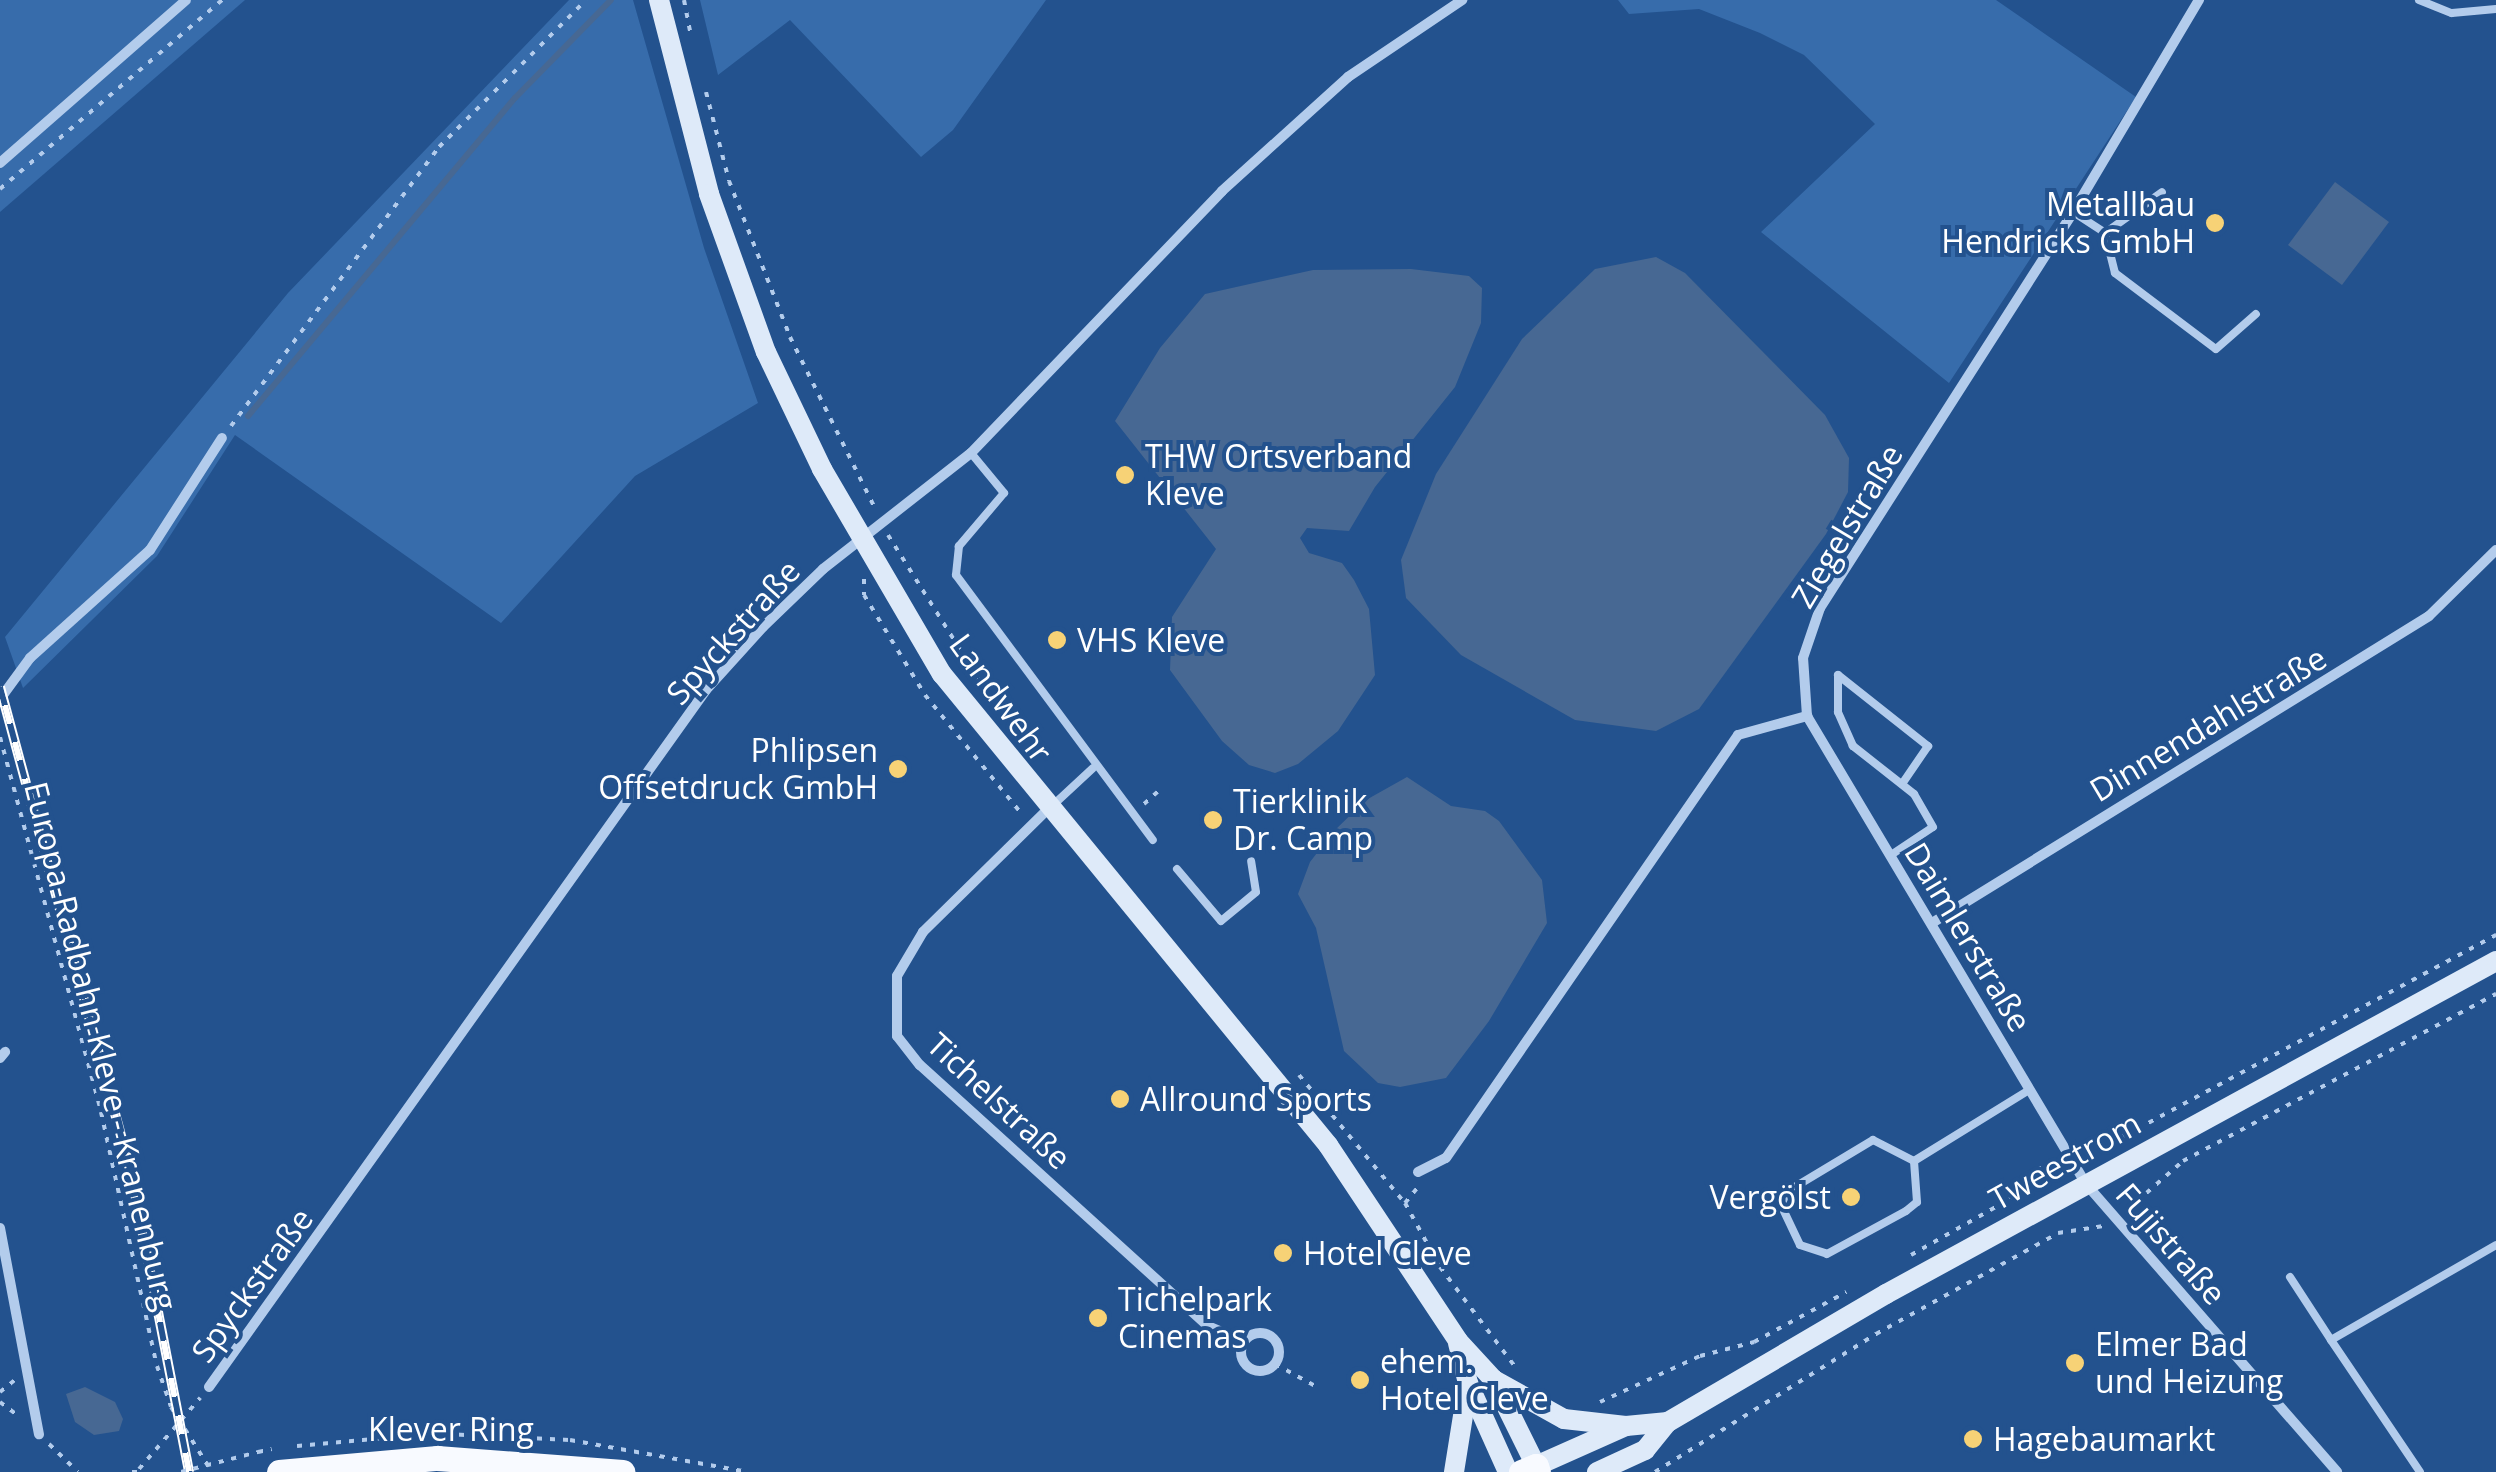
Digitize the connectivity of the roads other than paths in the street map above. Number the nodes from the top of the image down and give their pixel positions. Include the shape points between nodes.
1 (186, 0) edge
2 (659, 0) edge
3 (1462, 0) edge
4 (2199, 0) edge
5 (2419, 0) edge
6 (2496, 9) edge
7 (0, 163) edge
8 (2162, 192) dead end
9 (2073, 212) junction
10 (2105, 233) junction
11 (2256, 314) dead end
12 (222, 438) road end
13 (971, 453) junction
14 (863, 539) junction
15 (2496, 550) edge
16 (0, 699) edge
17 (1807, 716) junction
18 (1093, 768) junction
19 (1902, 784) junction
20 (1047, 810) junction
21 (1152, 840) dead end
22 (1891, 856) junction
23 (1251, 861) dead end
24 (1176, 869) dead end
25 (1932, 922) junction
26 (2496, 960) edge
27 (2029, 1090) junction
28 (1914, 1161) junction
29 (1418, 1172) dead end
30 (2086, 1184) junction
31 (0, 1228) edge
32 (2496, 1244) edge
33 (3, 1257) edge
34 (2290, 1277) dead end
35 (2330, 1340) junction
36 (1244, 1341) junction
37 (1458, 1341) junction
38 (1494, 1380) junction
39 (1468, 1383) junction
40 (209, 1387) road end
41 (1668, 1422) junction
42 (1626, 1426) junction
43 (39, 1434) road end
44 (1645, 1450) junction
45 (1532, 1470) edge
46 (279, 1472) edge
47 (622, 1472) edge
48 (1454, 1472) edge
49 (1508, 1472) edge
50 (1597, 1472) edge
51 (1628, 1472) edge
52 (2337, 1472) edge
53 (2420, 1472) edge

1 - 7 street
2 - 14 main road, Landwehr via 709,194 766,352
3 - 13 street, Spyckstraße via 1348,77 1222,190
4 - 9 street, Ziegelstraße
5 - 6 lane via 2452,13
8 - 10 lane
9 - 10 lane
9 - 17 street, Ziegelstraße via 1820,608 1803,658
10 - 11 lane via 2114,272 2216,349
12 - 16 street via 150,550 30,658
13 - 14 street, Spyckstraße
13 - 18 lane via 1004,493 959,546 956,574
14 - 20 main road, Landwehr via 942,674
14 - 40 street, Spyckstraße via 763,627 706,690
15 - 25 street, Dinnendahlstraße via 2429,616
17 - 22 street, Daimlerstraße
17 - 29 street via 1738,734 1446,1158
18 - 20 lane
18 - 21 lane
19 - 19 lane via 1852,746 1838,712 1838,675 1928,746
19 - 22 lane via 1933,826
20 - 36 street, Tichelstraße via 923,932 897,976 897,1036 920,1065 1208,1326
20 - 37 main road, Landwehr via 1328,1145
22 - 25 street, Daimlerstraße
23 - 24 lane via 1256,892 1222,921
25 - 27 street, Daimlerstraße
26 - 30 main road, Tweestrom
27 - 28 lane
27 - 30 street, Daimlerstraße
28 - 28 lane via 1917,1202 1906,1212 1828,1254 1800,1245 1781,1204 1788,1191 1873,1140
30 - 41 main road, Tweestrom
30 - 52 street, Fujistraße
31 - 33 street
32 - 35 lane
33 - 43 street
34 - 35 lane
35 - 53 lane
36 - 36 street, Tichelstraße via 1241,1358 1250,1369 1275,1364 1279,1352 1268,1336
37 - 38 main road, Landwehr
37 - 39 main road, Landwehr
38 - 42 main road via 1564,1419
38 - 45 main road, Landwehr
39 - 48 main road
39 - 49 main road, Landwehr
41 - 42 main road, Tweestrom
41 - 44 main road, Tweestrom
42 - 45 main road, Tweestrom
44 - 50 main road, Tweestrom
44 - 51 main road
46 - 47 main road, Klever Ring via 437,1458

